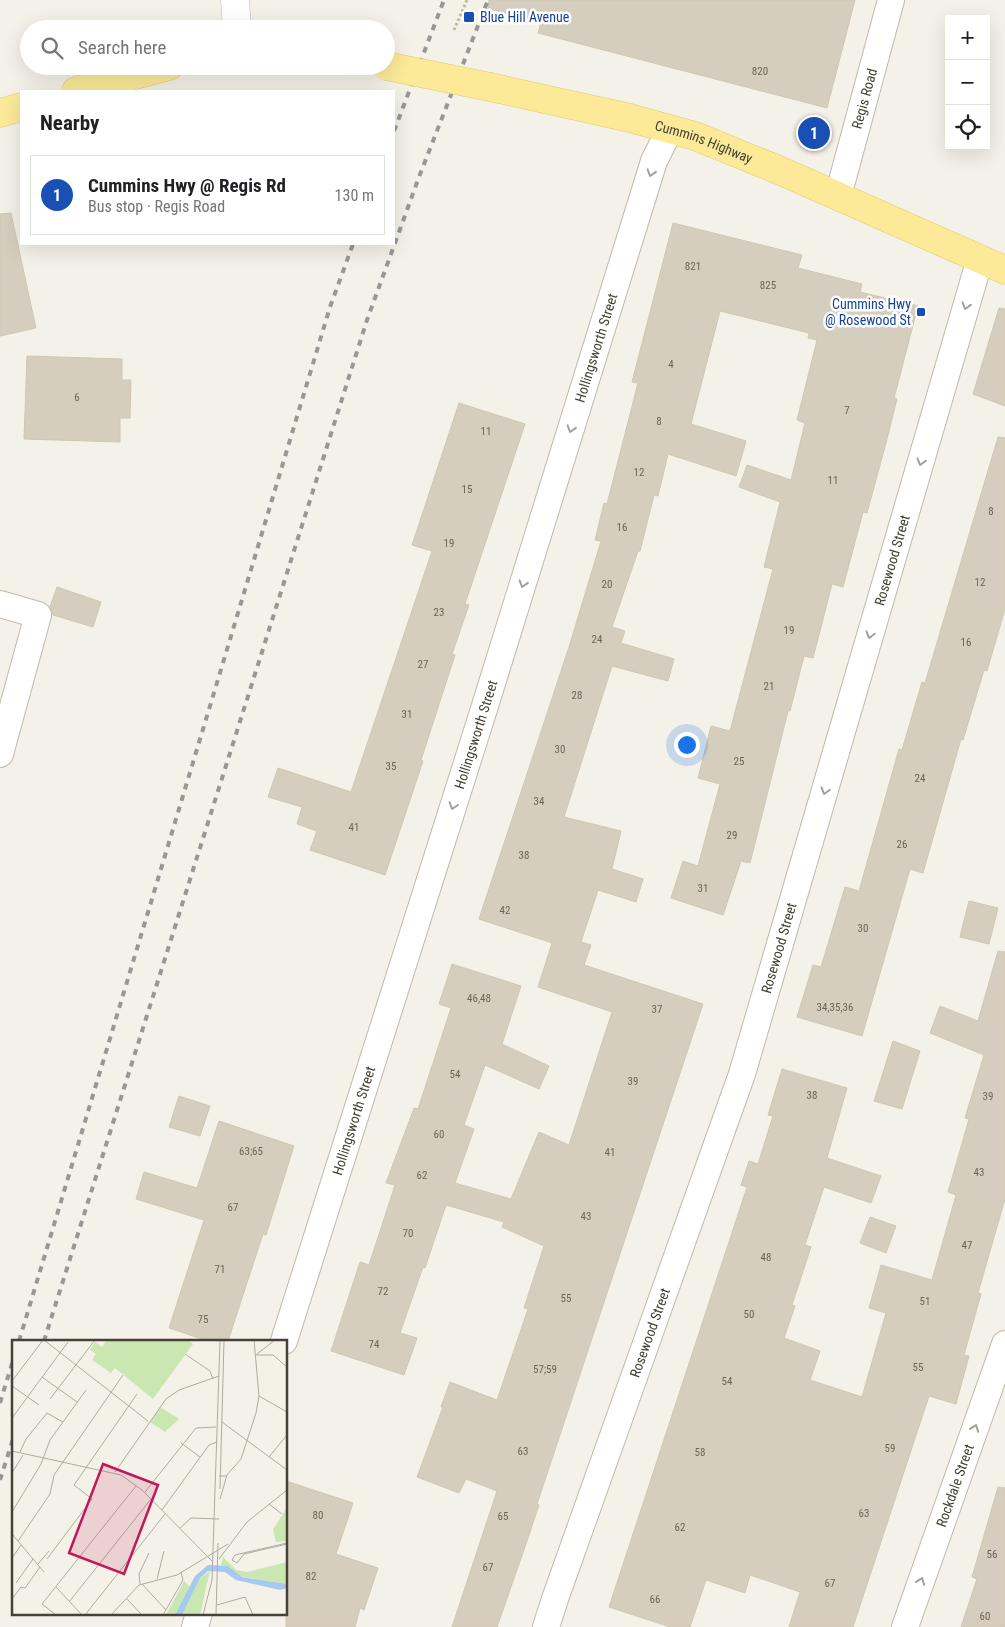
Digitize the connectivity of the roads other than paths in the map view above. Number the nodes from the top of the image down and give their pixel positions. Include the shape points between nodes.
1 (236, 0) edge
2 (891, 0) edge
3 (236, 20) edge
4 (395, 68) edge
5 (136, 75) edge
6 (80, 90) edge
7 (20, 107) edge
8 (0, 113) edge
9 (670, 129) junction
10 (838, 196) junction
11 (980, 259) junction
12 (1005, 270) edge
13 (0, 604) edge
14 (0, 754) edge
15 (284, 1340) edge
16 (1005, 1344) edge
17 (199, 1614) edge
18 (195, 1627) edge
19 (546, 1627) edge
20 (905, 1627) edge

1 - 3 street
2 - 10 street, Regis Road
4 - 9 main road, Cummins Highway, bridge
5 - 6 main road
7 - 8 main road
9 - 10 main road, Cummins Highway via 721,146
9 -> 15 street, Hollingsworth Street via 654,161
10 - 11 main road, Cummins Highway
11 - 12 main road, Cummins Highway
11 -> 19 street, Rosewood Street via 742,1074
13 - 14 street via 38,615
20 -> 16 street, Rockdale Street
17 - 18 street

